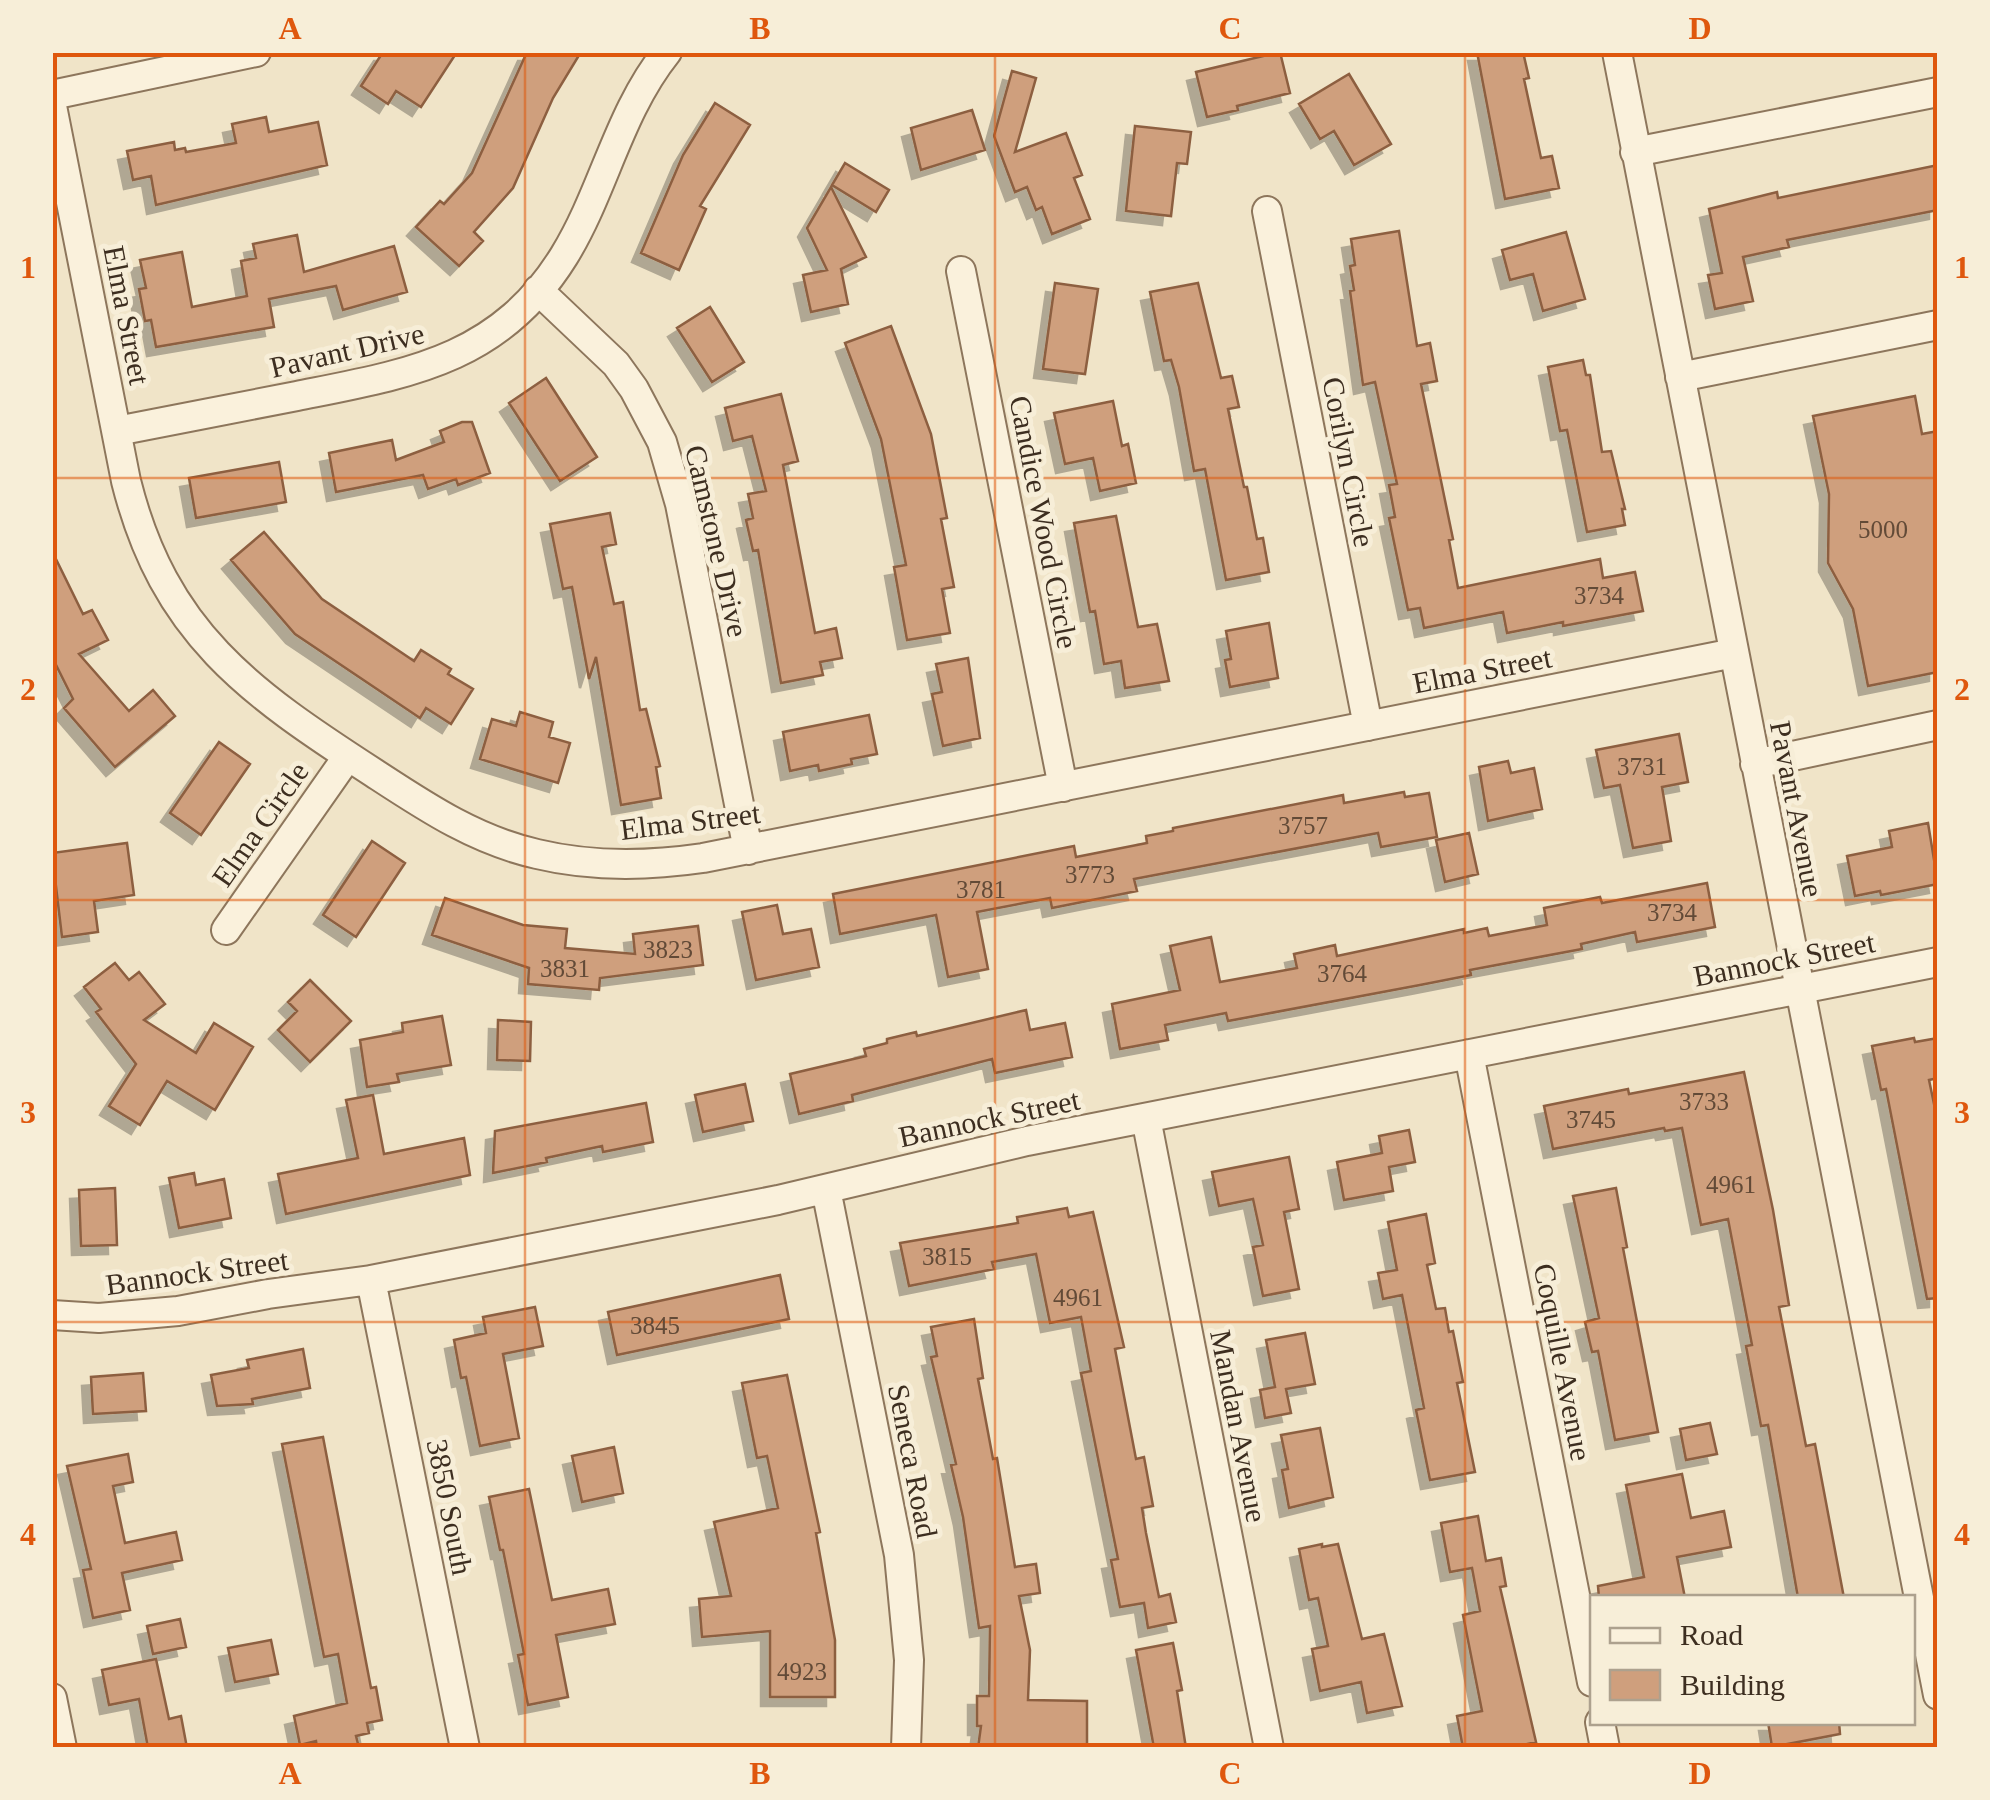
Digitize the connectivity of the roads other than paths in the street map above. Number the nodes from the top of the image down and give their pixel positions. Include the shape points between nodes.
1 (256, 52) edge
2 (667, 52) edge
3 (1617, 52) edge
4 (1938, 92) edge
5 (52, 95) edge
6 (52, 106) edge
7 (1635, 152) junction
8 (1267, 211) dead end
9 (961, 271) dead end
10 (538, 290) junction
11 (1938, 325) edge
12 (1680, 378) junction
13 (117, 431) junction
14 (1734, 653) junction
15 (1938, 725) edge
16 (1368, 726) junction
17 (348, 756) junction
18 (1755, 764) junction
19 (1064, 787) junction
20 (748, 850) junction
21 (226, 930) dead end
22 (1938, 962) edge
23 (1800, 990) junction
24 (1470, 1054) junction
25 (1146, 1118) junction
26 (826, 1189) junction
27 (372, 1280) junction
28 (52, 1316) edge
29 (1590, 1672) edge
30 (1938, 1695) edge
31 (52, 1698) edge
32 (62, 1748) edge
33 (465, 1748) edge
34 (906, 1748) edge
35 (1269, 1748) edge

1 - 5 street
2 - 10 street, Pavant Drive via 630,110 564,255
3 - 7 street, Pavant Avenue
4 - 7 street
6 - 13 street, Elma Street
7 - 12 street, Pavant Avenue
8 - 16 street, Corilyn Circle
9 - 19 street, Candice Wood Circle
10 - 13 street, Pavant Drive via 481,341 433,365
10 - 20 street, Camstone Drive via 616,364 662,442
11 - 12 street
12 - 14 street, Pavant Avenue
13 - 17 street, Elma Street via 142,534 186,617 258,694
14 - 16 street, Elma Street
14 - 18 street, Pavant Avenue
15 - 18 street
16 - 19 street, Elma Street
17 - 20 street, Elma Street via 456,825 539,855 626,864
17 - 21 street, Elma Circle
18 - 23 street, Pavant Avenue
19 - 20 street, Elma Street
22 - 23 street, Bannock Street
23 - 24 street, Bannock Street
23 - 30 street, Pavant Avenue
24 - 25 street, Bannock Street
24 - 29 street, Coquille Avenue
25 - 26 street, Bannock Street
25 - 35 street, Mandan Avenue
26 - 27 street, Bannock Street
26 - 34 street, Seneca Road via 899,1556 909,1660
27 - 28 street, Bannock Street via 178,1312
27 - 33 street, 3850 South
31 - 32 street

